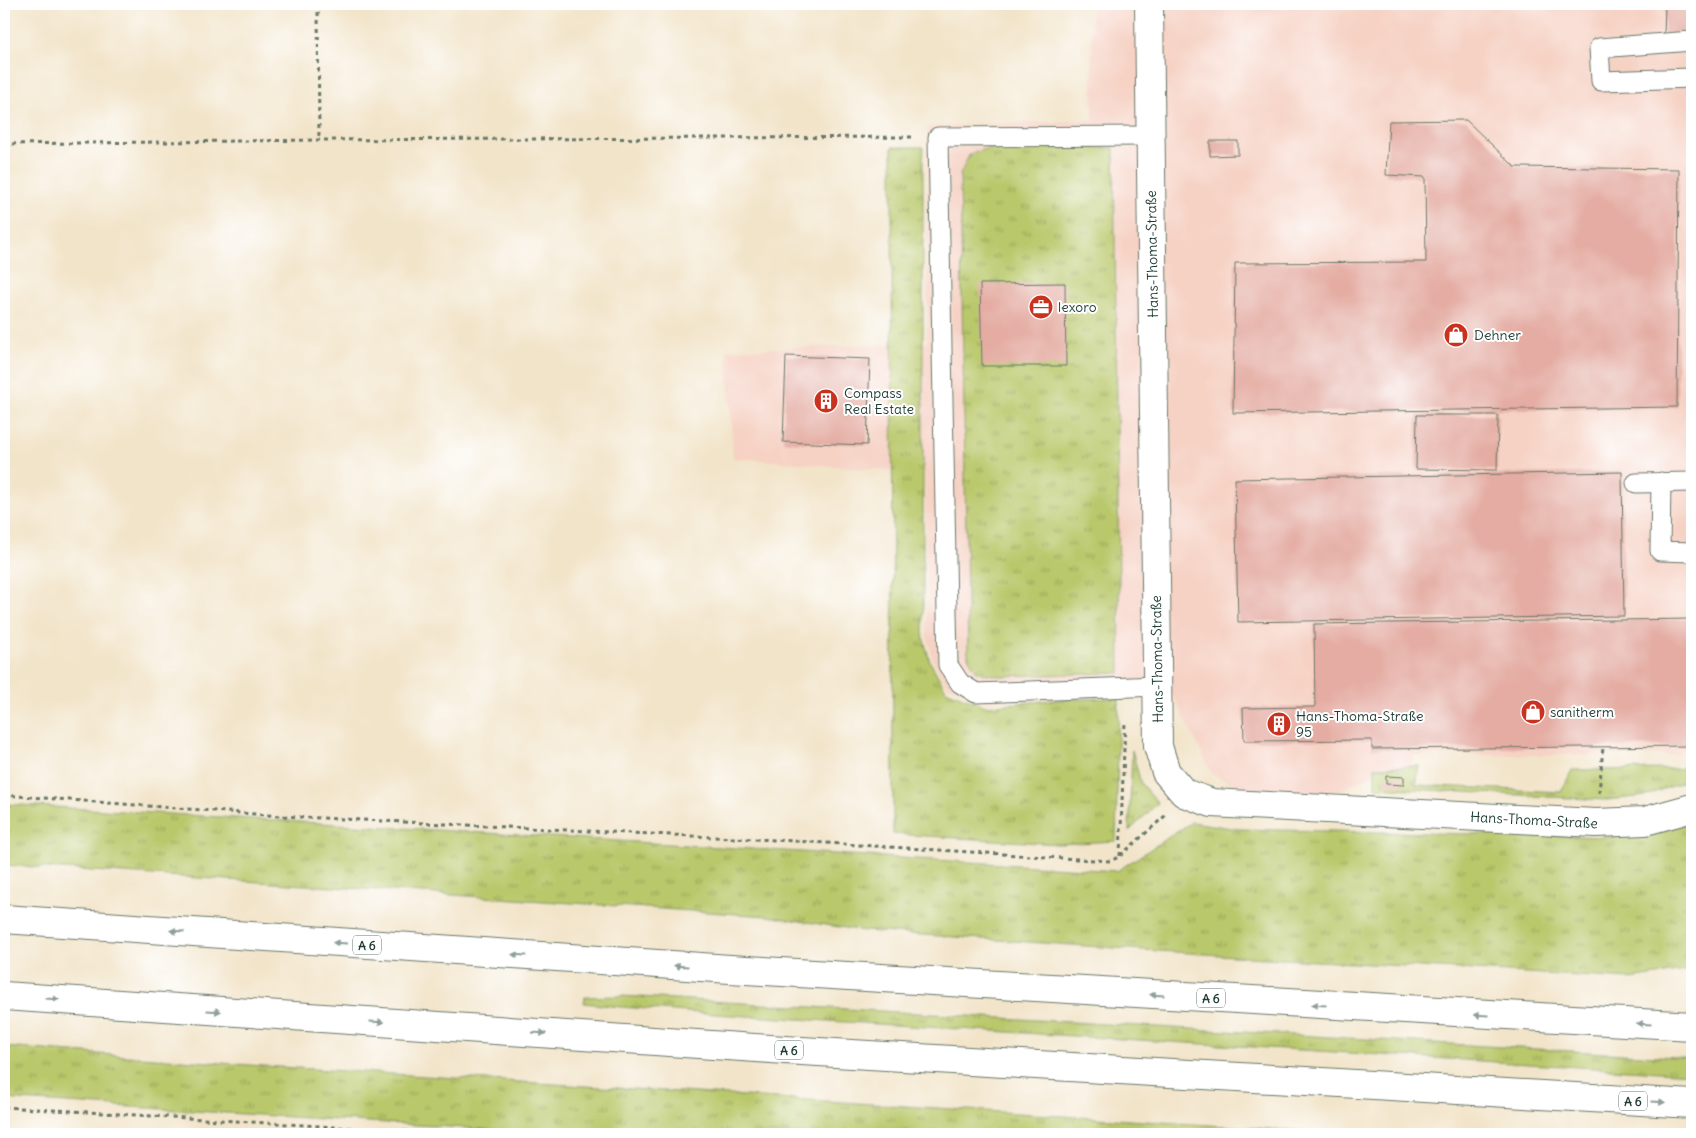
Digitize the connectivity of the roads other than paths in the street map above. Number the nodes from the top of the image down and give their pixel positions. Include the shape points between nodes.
1 (1149, 4) edge
2 (1692, 41) edge
3 (1692, 78) edge
4 (1150, 136) junction
5 (1660, 482) junction
6 (1692, 482) edge
7 (1636, 483) dead end
8 (1692, 552) edge
9 (1158, 686) junction
10 (1692, 808) edge
11 (4, 919) edge
12 (4, 996) edge
13 (1692, 1026) edge
14 (1692, 1104) edge

1 - 4 main road, Hans-Thoma-Straße
2 - 3 lane via 1599,48 1601,82
4 - 9 main road, Hans-Thoma-Straße
4 - 9 lane via 938,137 948,665 960,683 976,693
5 - 6 lane
5 - 7 lane
5 - 8 lane via 1660,551
9 - 10 main road, Hans-Thoma-Straße via 1158,746 1166,772 1184,794 1212,803 1596,824 1645,821
13 -> 11 main road, A 6 via 730,969
12 -> 14 main road, A 6 via 785,1050

